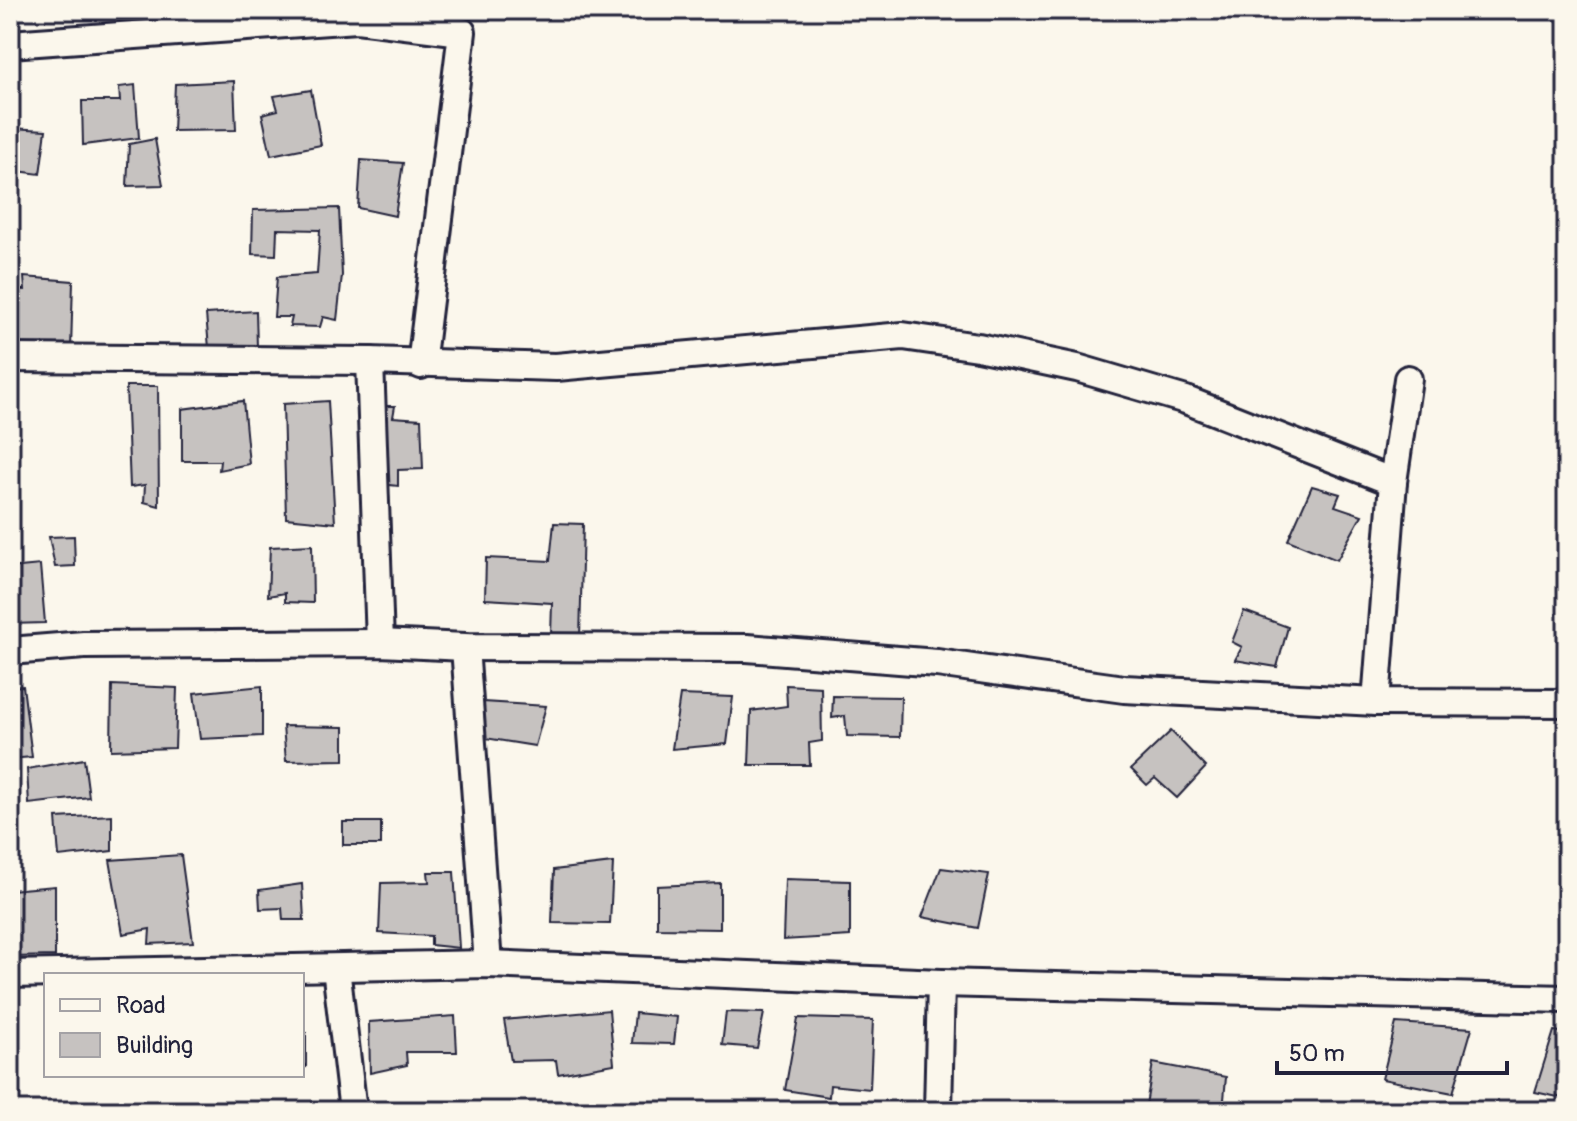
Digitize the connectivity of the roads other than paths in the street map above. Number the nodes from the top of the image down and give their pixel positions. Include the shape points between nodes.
1 (463, 21) edge
2 (10, 44) edge
3 (10, 358) edge
4 (370, 361) junction
5 (421, 365) junction
6 (1408, 379) dead end
7 (1393, 482) junction
8 (380, 643) junction
9 (465, 647) junction
10 (10, 651) edge
11 (1376, 702) junction
12 (1567, 703) edge
13 (488, 964) junction
14 (336, 968) junction
15 (44, 973) edge
16 (64, 973) edge
17 (10, 974) edge
18 (941, 983) junction
19 (1567, 999) edge
20 (353, 1111) edge
21 (938, 1111) edge

1 - 2 street via 357,19
1 - 5 street
3 - 4 street
4 - 5 street
4 - 8 street
5 - 7 street via 556,367 903,336 1077,368 1186,400
6 - 7 street
7 - 11 street
8 - 9 street
8 - 10 street via 84,645
9 - 11 street via 747,648 937,663 1124,689
9 - 13 street
11 - 12 street
13 - 14 street
13 - 18 street
14 - 16 street
14 - 20 street
15 - 17 street
18 - 19 street
18 - 21 street

